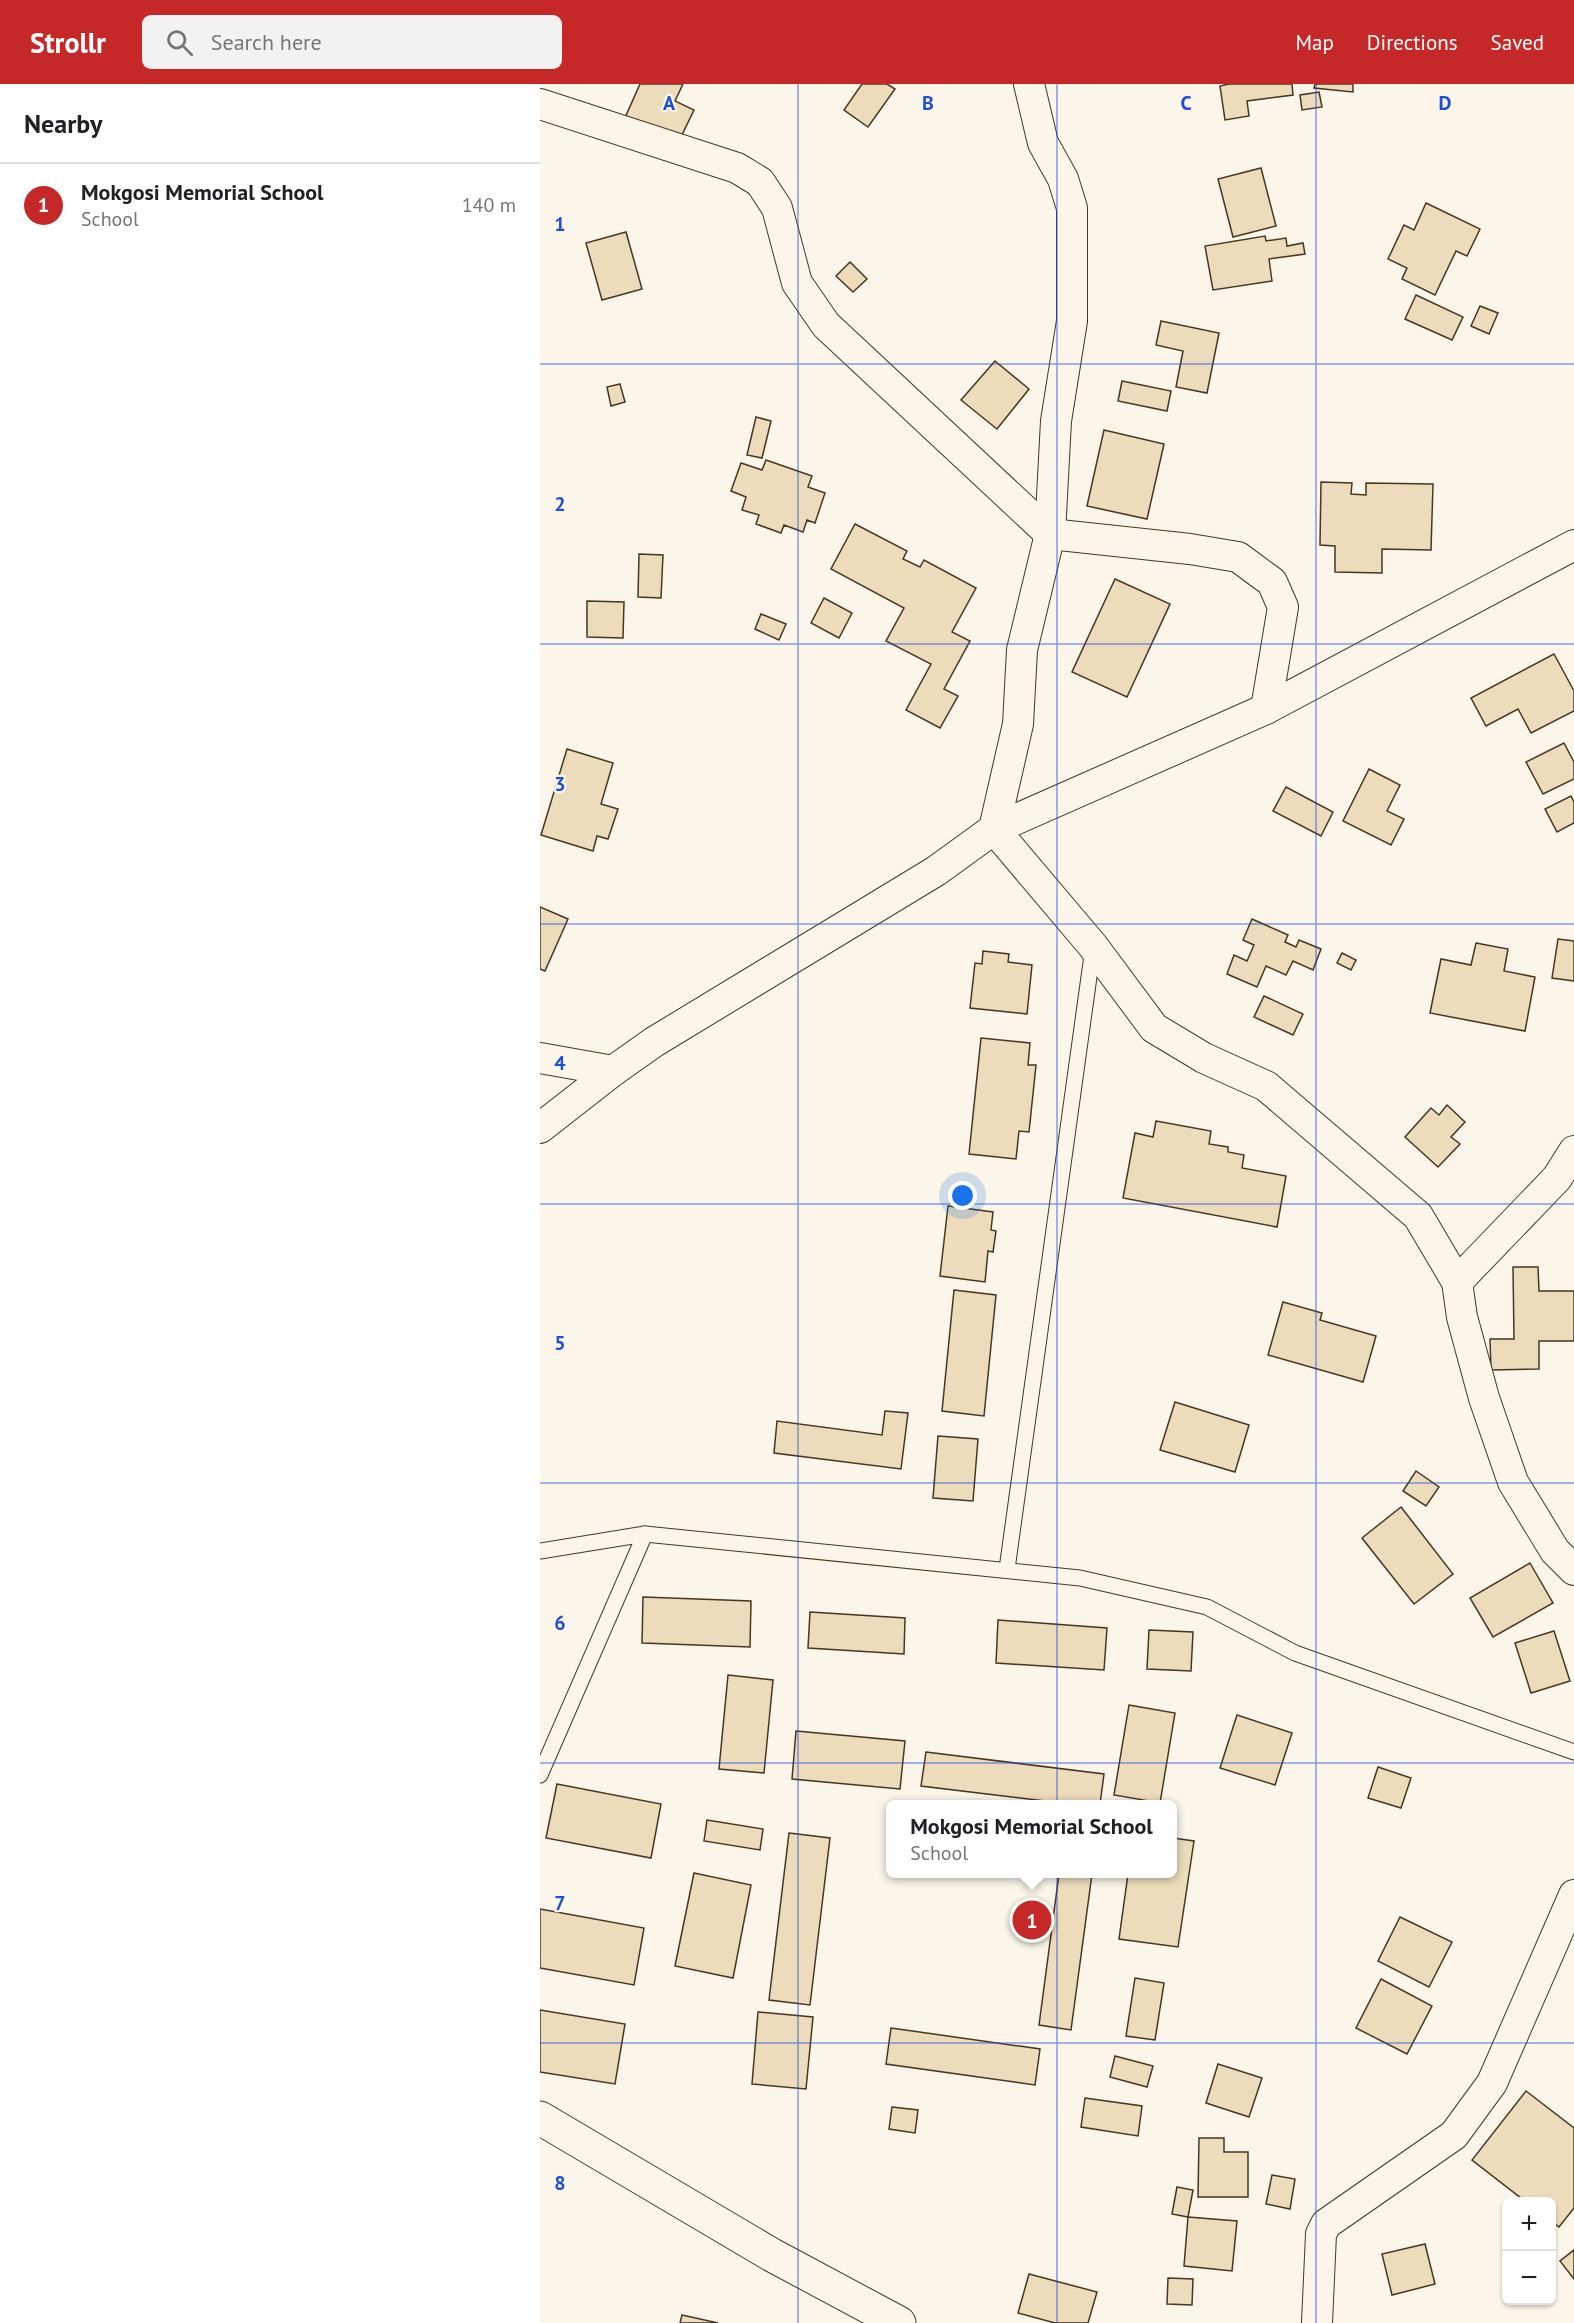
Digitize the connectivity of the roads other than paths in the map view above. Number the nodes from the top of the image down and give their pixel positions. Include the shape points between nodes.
1 (1029, 84) edge
2 (540, 104) edge
3 (1050, 534) junction
4 (1574, 545) edge
5 (1266, 709) junction
6 (994, 829) junction
7 (1093, 946) junction
8 (540, 1058) edge
9 (613, 1071) junction
10 (540, 1128) edge
11 (1574, 1151) edge
12 (1457, 1282) junction
13 (645, 1534) junction
14 (540, 1551) edge
15 (1007, 1569) junction
16 (1574, 1570) edge
17 (1574, 1752) edge
18 (540, 1774) edge
19 (1574, 1895) edge
20 (540, 2118) edge
21 (897, 2322) edge
22 (1317, 2323) edge

1 - 3 street via 1043,142 1063,179 1072,208 1072,321 1056,421
2 - 3 street via 736,168 760,182 777,208 797,283 826,325
3 - 5 street via 1238,557 1272,582 1283,608
3 - 6 street via 1022,650 1018,724
4 - 5 street
5 - 6 street
6 - 7 street
6 - 9 street via 936,871 654,1042
7 - 12 street via 1154,1028 1204,1058 1266,1086 1418,1216
7 - 15 lane
8 - 9 street
9 - 10 street
11 - 12 street via 1557,1178
12 - 16 street via 1462,1317 1484,1398 1513,1482 1555,1551
13 - 14 lane
13 - 15 lane
13 - 18 lane
15 - 17 lane via 1080,1578 1207,1607 1295,1653
19 - 22 street via 1492,2083 1454,2135 1326,2224 1320,2234
20 - 21 street via 772,2255

